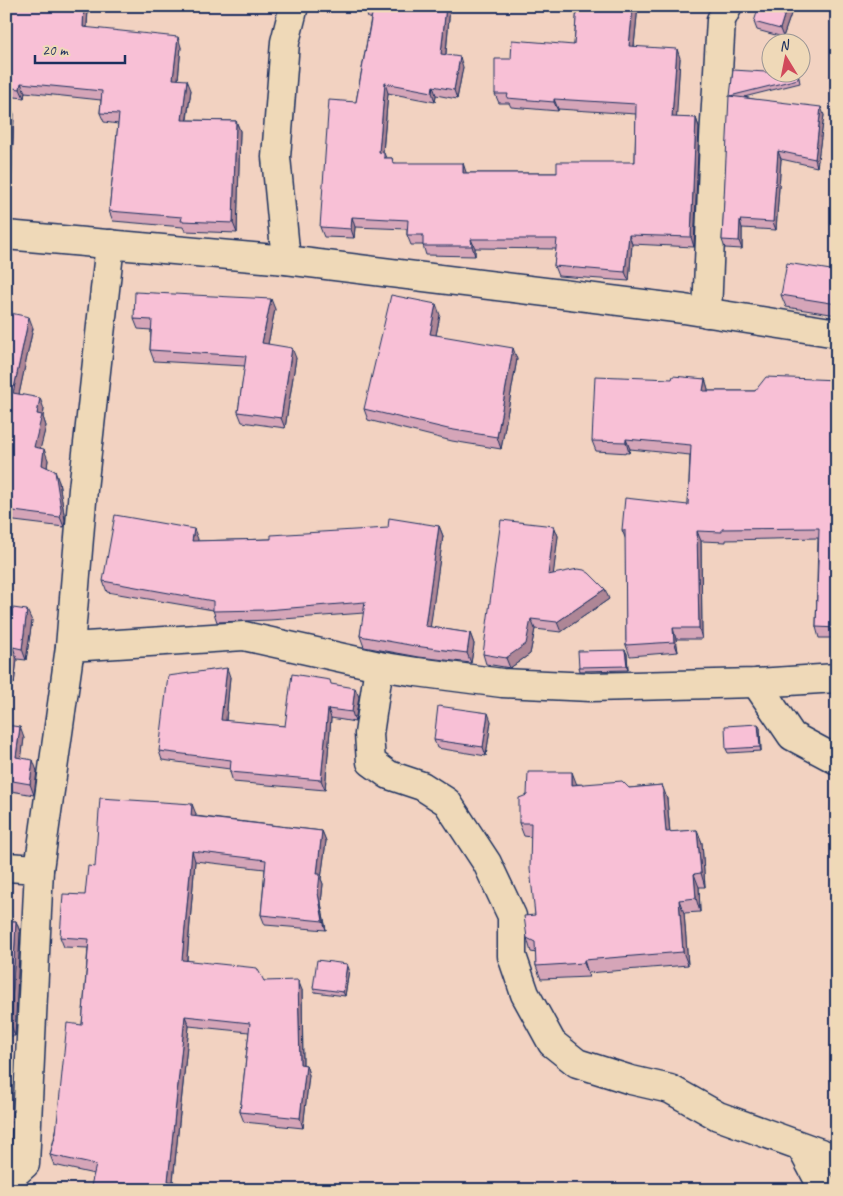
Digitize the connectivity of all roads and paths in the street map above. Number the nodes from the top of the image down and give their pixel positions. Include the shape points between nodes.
1 (294, 6) edge
2 (728, 6) edge
3 (6, 235) edge
4 (110, 244) junction
5 (286, 260) junction
6 (706, 313) junction
7 (837, 333) edge
8 (70, 647) junction
9 (379, 666) junction
10 (837, 678) edge
11 (756, 683) junction
12 (837, 760) edge
13 (6, 867) edge
14 (39, 869) junction
15 (802, 1147) junction
16 (837, 1159) edge
17 (6, 1181) edge
18 (824, 1190) edge

1 - 5 street via 285,42 276,157
2 - 6 street via 721,20
3 - 4 street
4 - 5 street
4 - 8 street via 83,489
5 - 6 street
6 - 7 street
8 - 9 street via 244,636
8 - 14 street
9 - 11 street via 502,682 591,687
9 - 15 street via 369,734 371,762 389,775 422,786 447,802 487,863 512,916 512,956 524,994 552,1043 577,1063 670,1089 718,1116
10 - 11 street
11 - 12 street via 792,736
13 - 14 street
14 - 17 street via 25,1164
15 - 16 street
15 - 18 street

